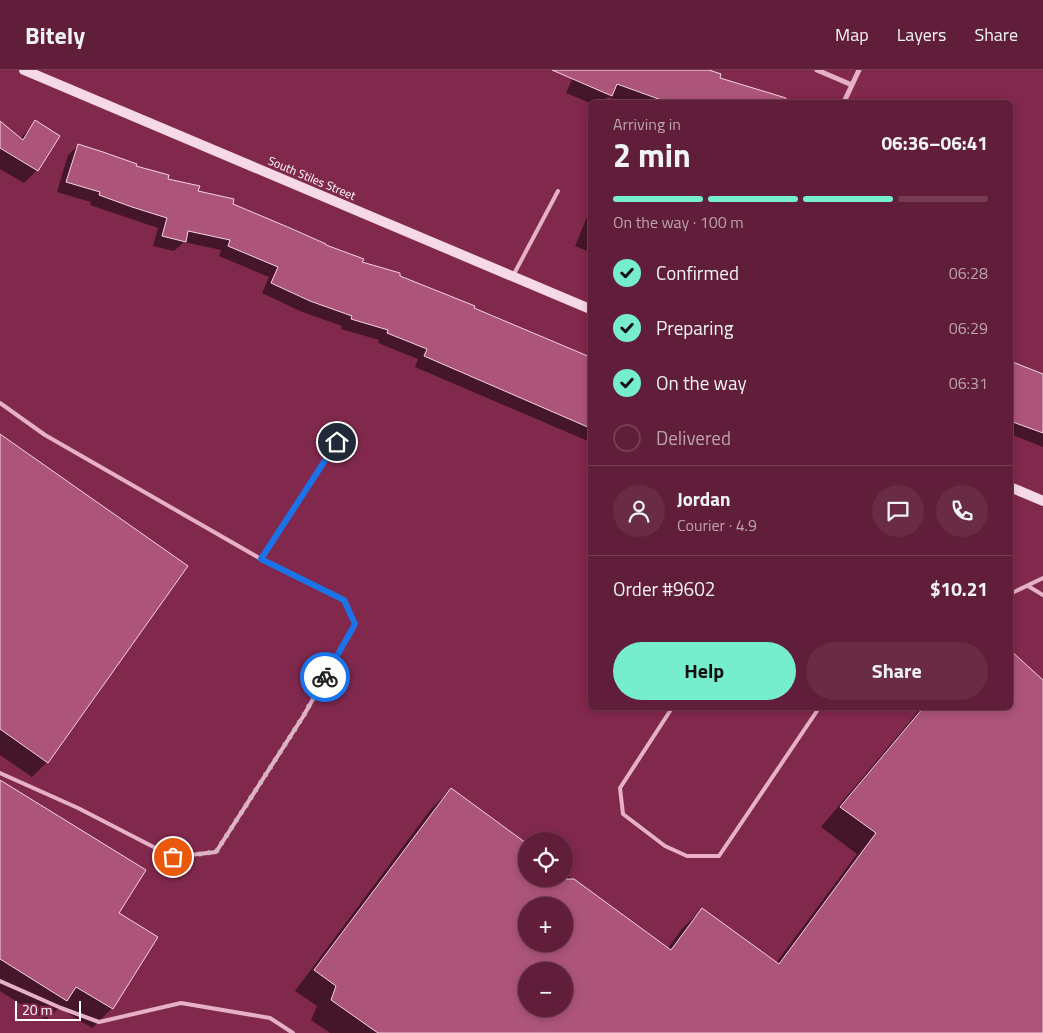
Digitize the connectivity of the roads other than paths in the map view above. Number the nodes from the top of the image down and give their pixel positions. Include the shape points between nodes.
1 (24, 70) edge
2 (817, 70) edge
3 (859, 70) edge
4 (852, 85) junction
5 (845, 100) edge
6 (558, 190) dead end
7 (513, 276) junction
8 (588, 308) edge
9 (0, 403) edge
10 (337, 442) dead end
11 (1013, 488) edge
12 (1043, 501) edge
13 (261, 559) junction
14 (1043, 578) edge
15 (1028, 586) junction
16 (1013, 593) edge
17 (1043, 596) edge
18 (671, 710) edge
19 (817, 710) edge
20 (0, 773) edge
21 (0, 981) edge
22 (293, 1033) edge

1 - 7 main road, South Stiles Street
2 - 4 street
3 - 4 street
4 - 5 street
6 - 7 lane
7 - 8 main road, South Stiles Street
9 - 13 lane via 45,435
10 - 13 lane
11 - 12 main road
13 - 20 lane via 344,600 355,624 304,715 216,852 173,857 78,808
14 - 15 lane
15 - 16 lane
15 - 17 lane
18 - 19 lane via 620,788 623,814 665,846 687,856 719,856
21 - 22 lane via 99,1022 181,1003 270,1018

